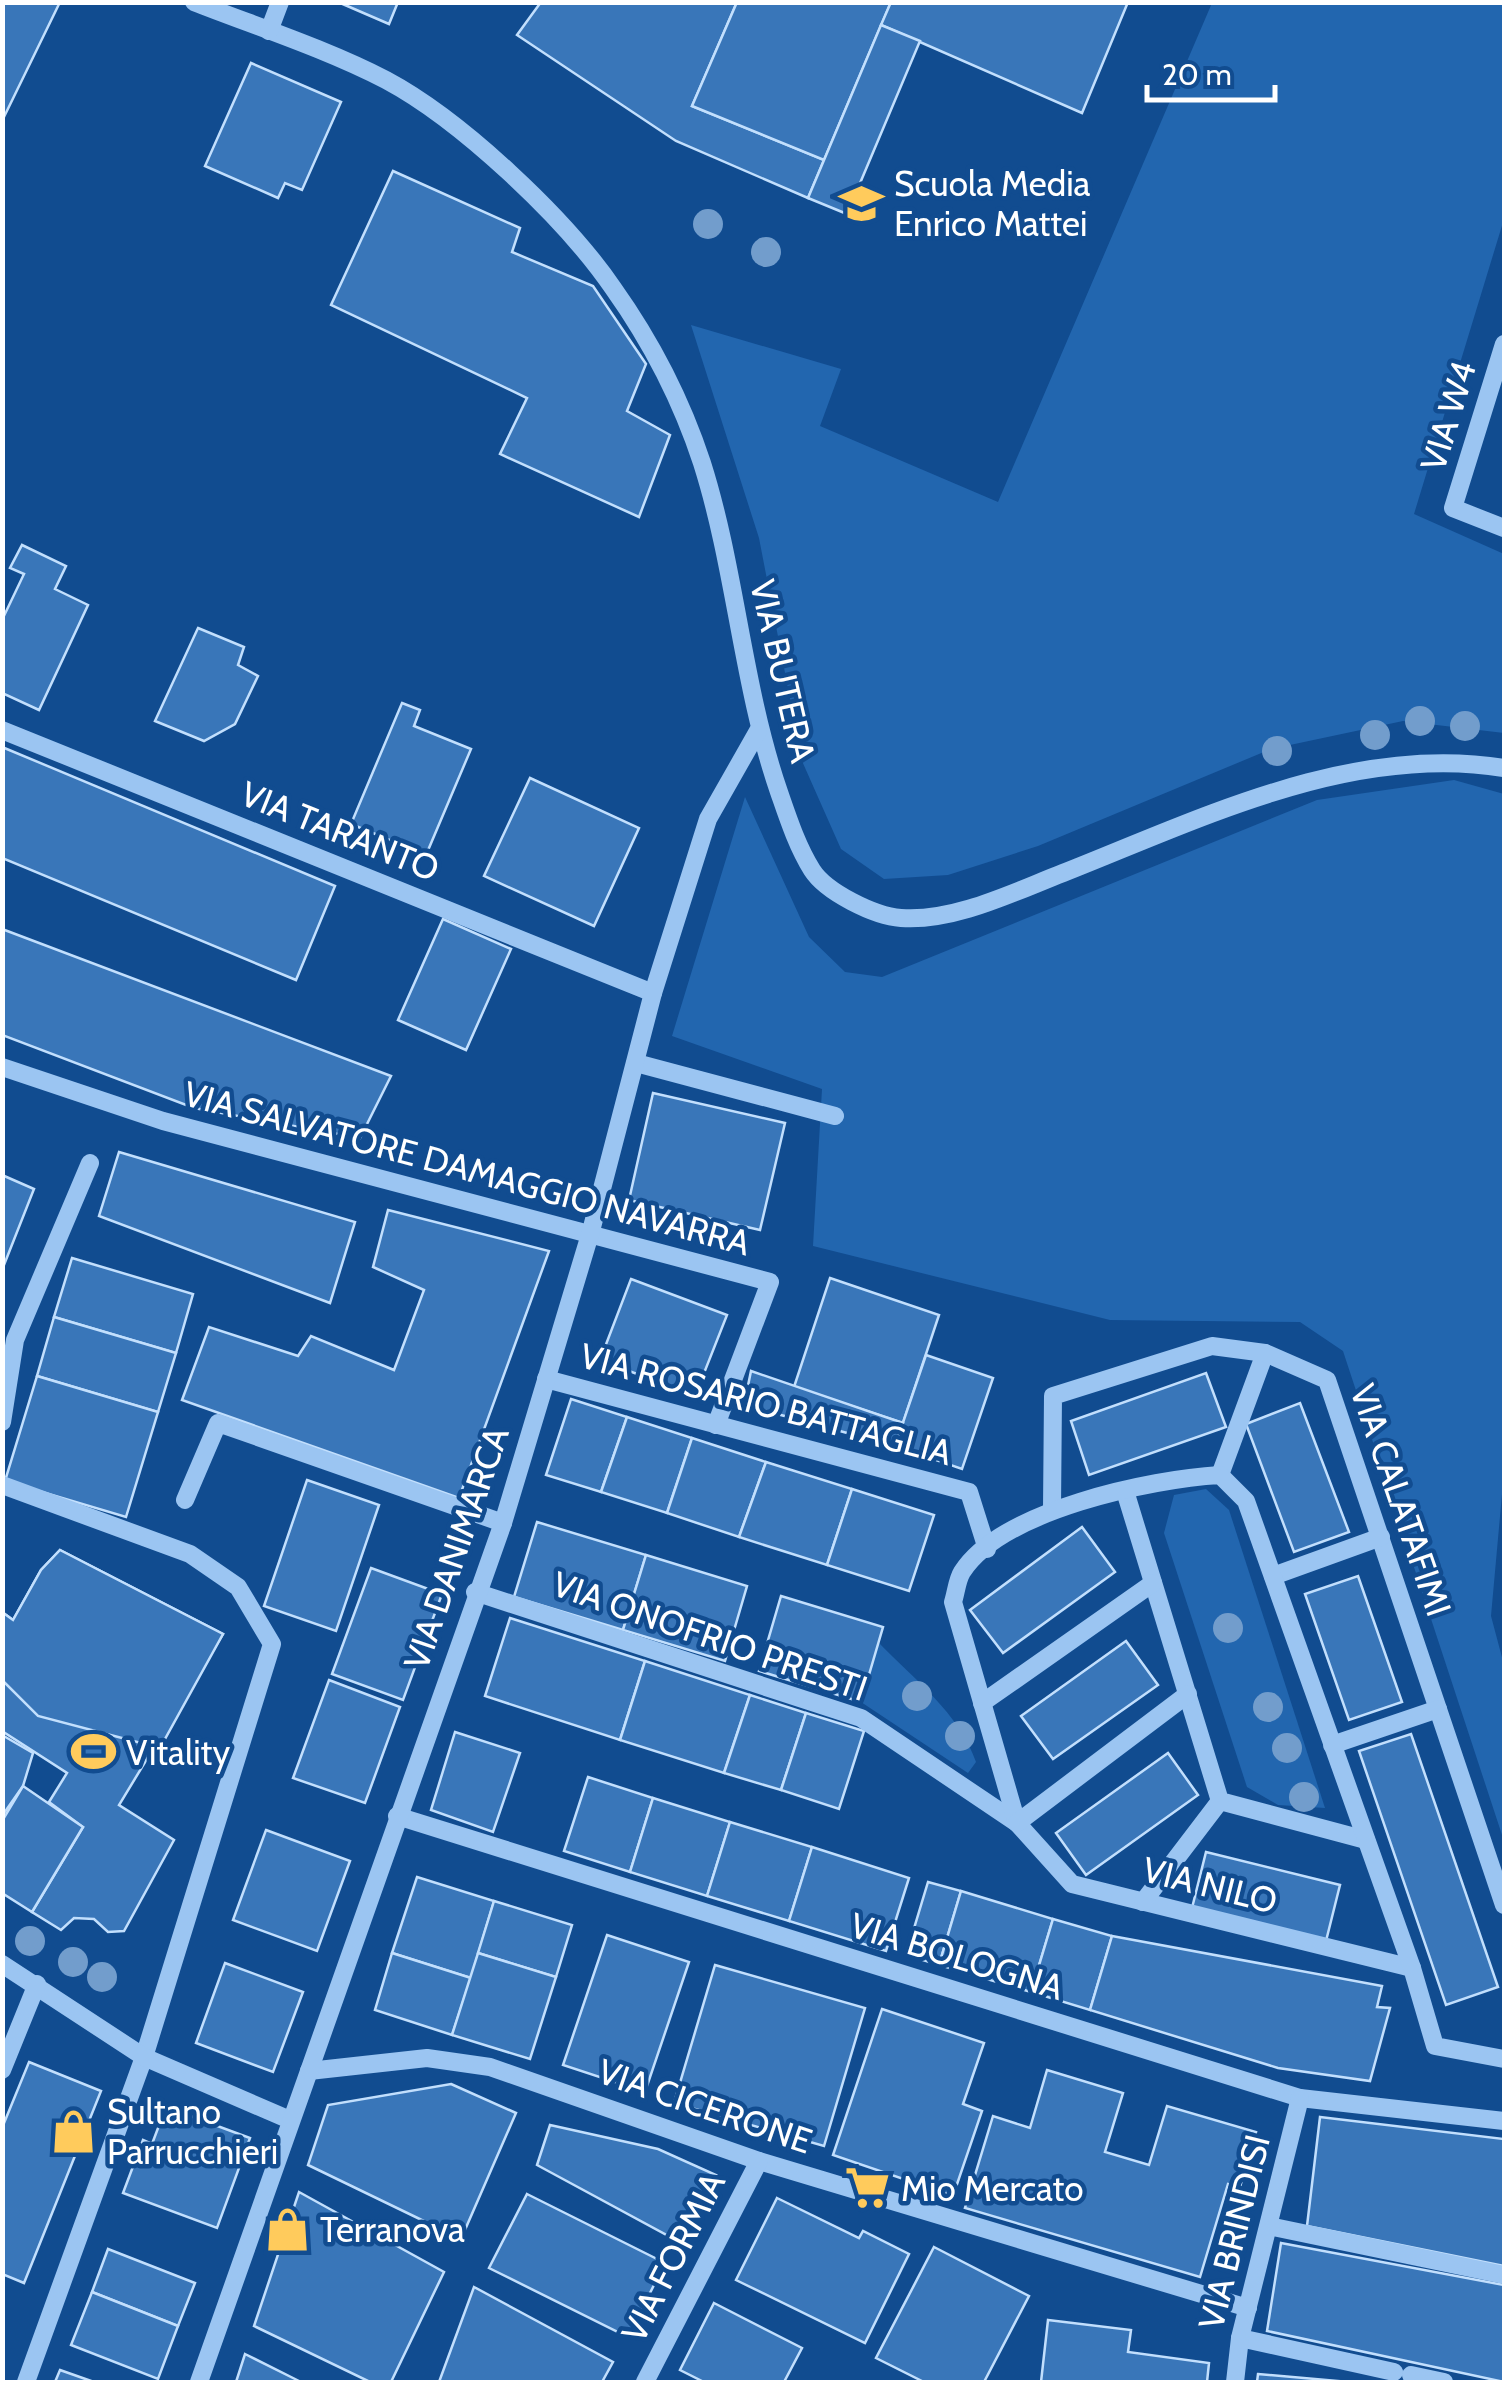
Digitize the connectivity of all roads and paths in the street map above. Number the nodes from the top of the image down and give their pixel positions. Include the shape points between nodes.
1 (194, 2) edge
2 (280, 2) edge
3 (269, 31) junction
4 (1504, 344) edge
5 (1501, 369) edge
6 (1504, 528) edge
7 (2, 730) edge
8 (758, 731) junction
9 (1504, 768) edge
10 (652, 993) junction
11 (636, 1063) junction
12 (2, 1067) edge
13 (835, 1116) dead end
14 (90, 1164) dead end
15 (591, 1232) junction
16 (1265, 1353) junction
17 (546, 1379) junction
18 (2, 1422) edge
19 (716, 1425) junction
20 (1220, 1474) junction
21 (2, 1485) edge
22 (1125, 1491) junction
23 (186, 1500) dead end
24 (1052, 1508) junction
25 (503, 1523) junction
26 (1381, 1538) junction
27 (987, 1549) junction
28 (1273, 1576) junction
29 (1153, 1583) junction
30 (475, 1592) junction
31 (1188, 1694) junction
32 (982, 1703) junction
33 (1438, 1709) junction
34 (1332, 1745) junction
35 (1220, 1801) junction
36 (398, 1816) junction
37 (1017, 1823) junction
38 (1366, 1840) junction
39 (1143, 1902) junction
40 (1504, 1905) edge
41 (2, 1964) edge
42 (1412, 1968) junction
43 (37, 1984) junction
44 (144, 2057) junction
45 (1504, 2059) edge
46 (2, 2070) edge
47 (309, 2070) junction
48 (1300, 2098) junction
49 (290, 2120) junction
50 (1504, 2121) edge
51 (759, 2161) junction
52 (1269, 2226) junction
53 (1504, 2275) edge
54 (1248, 2308) junction
55 (1240, 2338) junction
56 (26, 2382) edge
57 (199, 2382) edge
58 (645, 2382) edge
59 (1235, 2382) edge
60 (1444, 2382) edge

1 - 3 street, VIA BUTERA
2 - 3 street
3 - 8 street, VIA BUTERA via 386,80 440,115 552,214 611,284 650,344 702,463
4 - 5 street, VIA W4
5 - 6 street, VIA W4 via 1454,508
7 - 10 street, VIA TARANTO
8 - 9 street, VIA BUTERA via 814,874 851,900 899,919 1008,894 1247,800 1350,773 1430,763
8 - 10 street, VIA DANIMARCA via 708,819
10 - 11 street, VIA DANIMARCA
11 - 13 street
11 - 15 street, VIA DANIMARCA
12 - 15 street, VIA SALVATORE DAMAGGIO NAVARRA via 163,1121
14 - 18 street via 15,1340
15 - 17 street, VIA DANIMARCA
15 - 19 street, VIA SALVATORE DAMAGGIO NAVARRA via 770,1282
16 - 20 street
16 - 24 street, VIA CALATAFIMI via 1212,1346 1053,1396
16 - 26 street, VIA CALATAFIMI via 1327,1380
17 - 19 street, VIA ROSARIO BATTAGLIA
17 - 25 street, VIA DANIMARCA
19 - 27 street, VIA ROSARIO BATTAGLIA via 969,1492
20 - 22 street
20 - 28 street via 1246,1501
21 - 44 street via 190,1554 238,1586 272,1644
22 - 24 street
22 - 29 street
23 - 25 street via 218,1423
24 - 27 street
25 - 30 street, VIA DANIMARCA
26 - 28 street
26 - 33 street, VIA CALATAFIMI
27 - 32 street via 962,1572 953,1602
28 - 34 street
29 - 31 street
29 - 32 street
30 - 36 street, VIA DANIMARCA
30 - 37 street, VIA ONOFRIO PRESTI via 861,1718
31 - 35 street
31 - 37 street
32 - 37 street
33 - 34 street
33 - 40 street, VIA CALATAFIMI
34 - 38 street
35 - 38 street
35 - 39 street
36 - 47 street, VIA DANIMARCA
36 - 48 street, VIA BOLOGNA
37 - 39 street, VIA NILO via 1072,1884
38 - 42 street
39 - 42 street, VIA NILO
41 - 43 street
42 - 45 street via 1434,2046
43 - 44 street
43 - 46 street
44 - 49 street
44 - 56 street
47 - 49 street, VIA DANIMARCA
47 - 51 street, VIA CICERONE via 427,2058 490,2068
48 - 50 street, VIA BOLOGNA
48 - 52 street, VIA BRINDISI
49 - 57 street, VIA DANIMARCA
51 - 54 street, VIA CICERONE
51 - 58 street, VIA FORMIA
52 - 53 street
52 - 54 street, VIA BRINDISI
54 - 55 street, VIA BRINDISI
55 - 59 street, VIA BRINDISI
55 - 60 street

